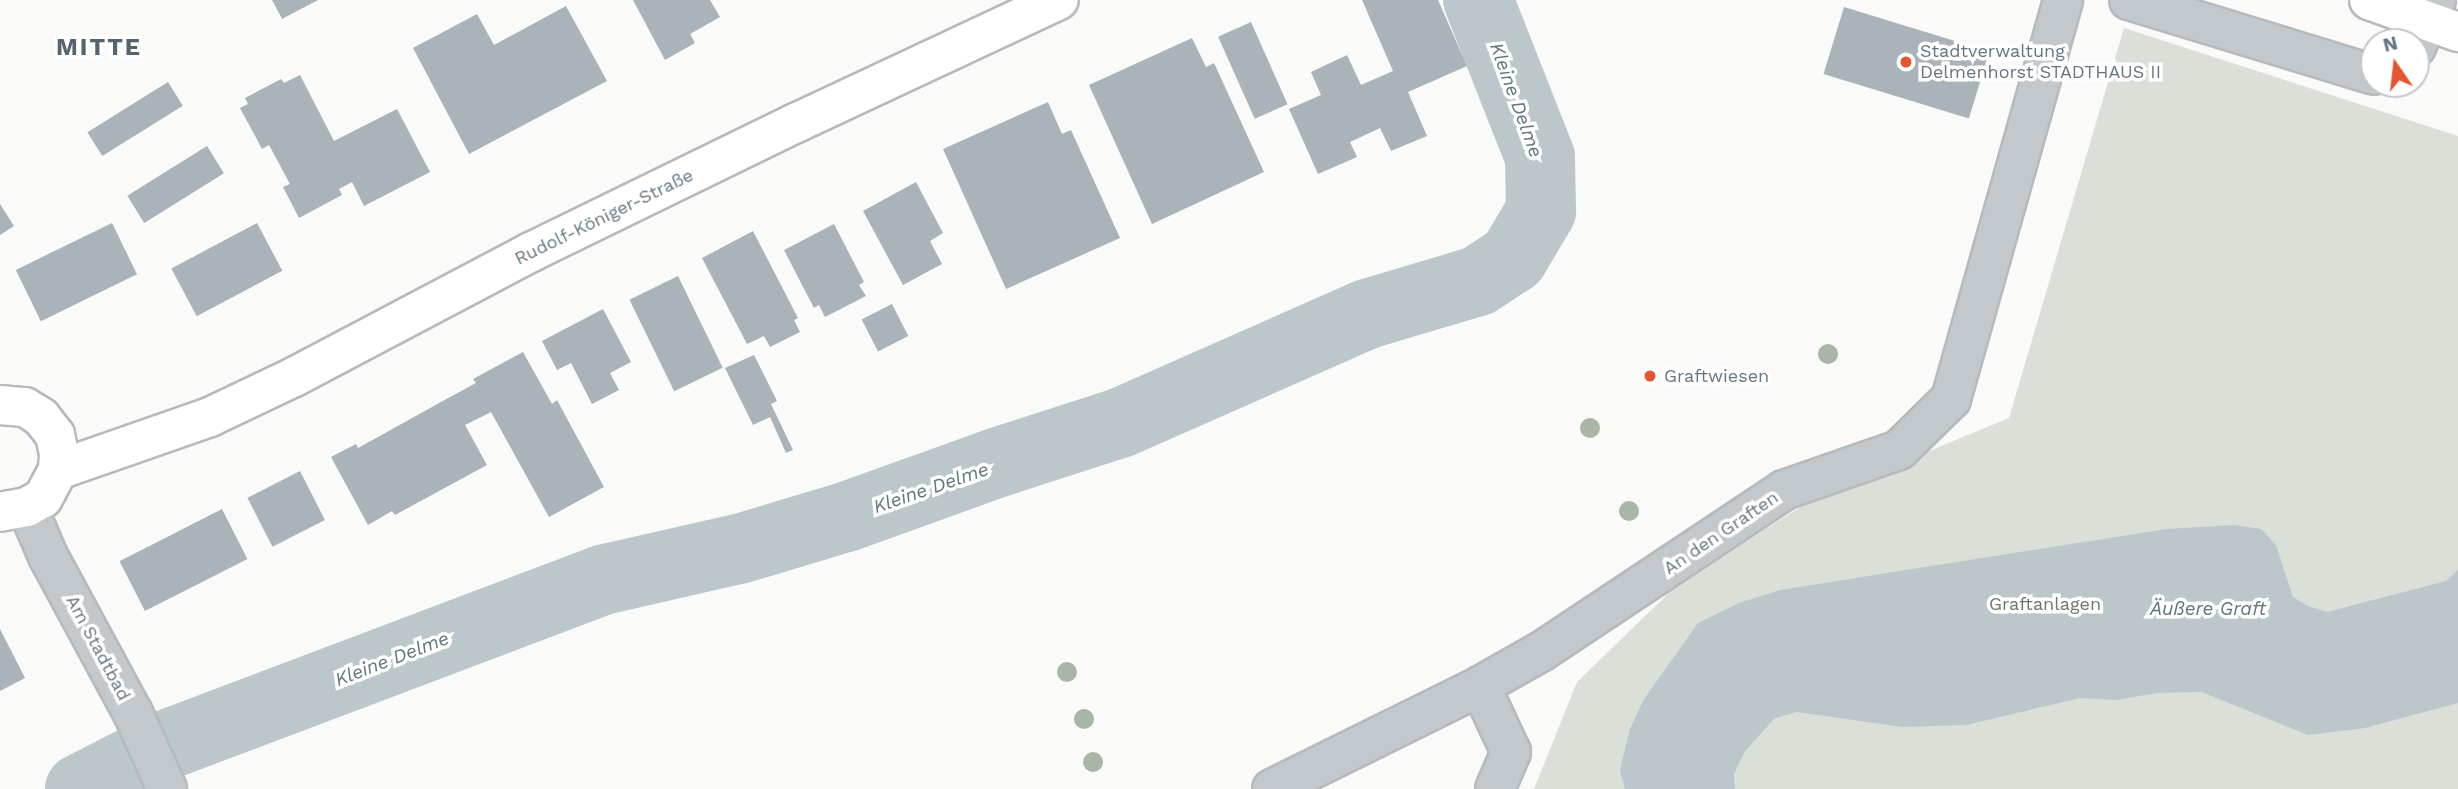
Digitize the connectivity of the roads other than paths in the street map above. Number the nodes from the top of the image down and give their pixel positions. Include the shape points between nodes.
1 (1059, 0) edge
2 (2063, 0) edge
3 (2129, 0) edge
4 (2369, 0) edge
5 (2435, 25) edge
6 (2360, 71) edge
7 (3, 402) edge
8 (57, 453) junction
9 (14, 510) edge
10 (1480, 686) junction
11 (164, 783) edge
12 (1272, 789) edge
13 (1495, 789) edge

1 - 8 main road, Rudolf-Königer-Straße via 531,252 210,417 152,435
2 - 10 street, An den Graften via 1951,399 1899,450 1784,490 1542,651
3 - 6 street
4 - 5 main road
7 - 8 main road via 41,417
8 - 9 main road via 43,498
9 - 11 street, Am Stadtbad via 48,556 133,713
10 - 12 street, An den Graften
10 - 13 street via 1511,752

